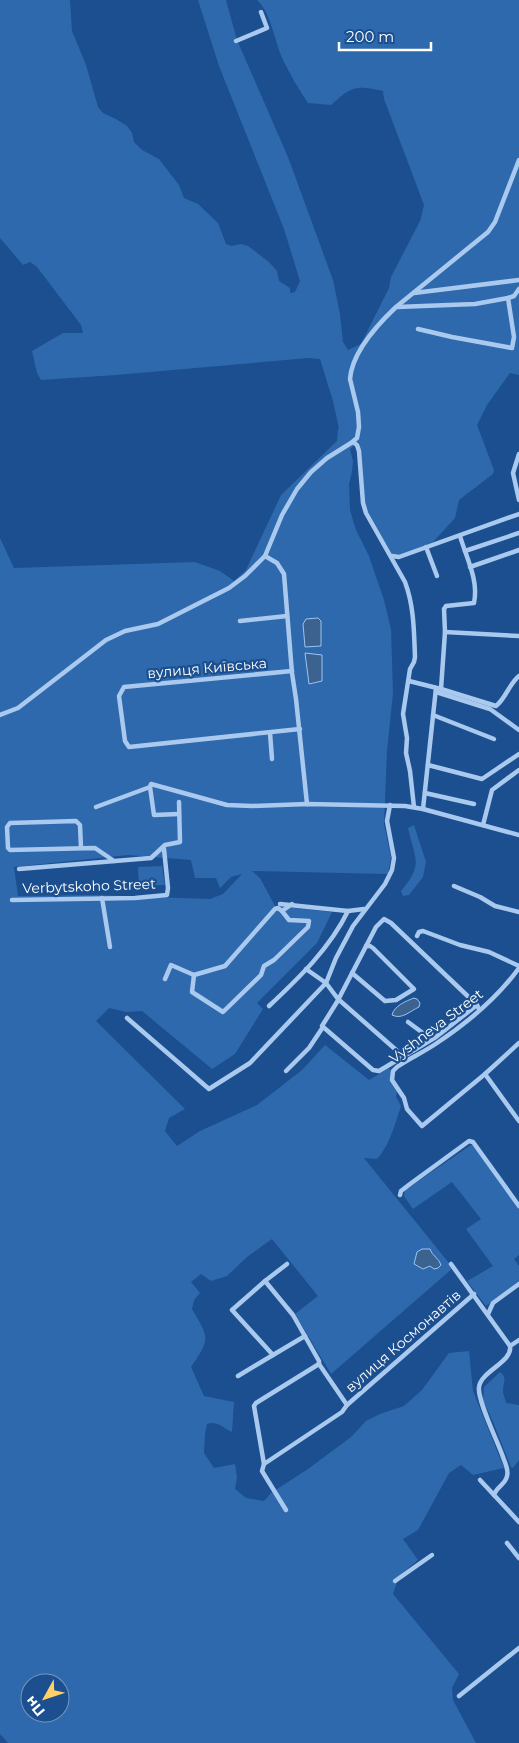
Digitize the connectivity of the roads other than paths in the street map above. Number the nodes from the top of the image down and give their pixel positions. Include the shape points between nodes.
1 (261, 12) dead end
2 (236, 41) dead end
3 (519, 160) edge
4 (519, 280) edge
5 (519, 289) edge
6 (413, 293) junction
7 (508, 298) junction
8 (396, 307) junction
9 (418, 329) dead end
10 (353, 442) junction
11 (519, 454) edge
12 (519, 500) edge
13 (519, 513) edge
14 (519, 533) edge
15 (460, 536) junction
16 (426, 547) junction
17 (519, 550) edge
18 (465, 551) junction
19 (390, 555) junction
20 (265, 556) junction
21 (470, 567) junction
22 (437, 576) dead end
23 (288, 616) junction
24 (240, 622) dead end
25 (445, 632) junction
26 (519, 636) edge
27 (292, 671) junction
28 (519, 676) edge
29 (408, 681) junction
30 (438, 690) junction
31 (0, 715) edge
32 (433, 715) junction
33 (300, 729) junction
34 (519, 730) edge
35 (270, 733) junction
36 (494, 739) dead end
37 (519, 754) edge
38 (272, 759) dead end
39 (428, 765) junction
40 (519, 770) edge
41 (150, 787) junction
42 (425, 793) junction
43 (179, 802) dead end
44 (307, 804) junction
45 (474, 804) dead end
46 (390, 805) junction
47 (96, 807) dead end
48 (414, 807) junction
49 (423, 809) junction
50 (179, 814) junction
51 (483, 825) junction
52 (519, 835) edge
53 (81, 848) junction
54 (162, 849) junction
55 (114, 860) junction
56 (19, 869) dead end
57 (454, 886) dead end
58 (102, 898) junction
59 (12, 900) dead end
60 (280, 904) dead end
61 (292, 904) junction
62 (365, 908) junction
63 (282, 911) junction
64 (348, 911) junction
65 (519, 912) edge
66 (417, 936) dead end
67 (110, 946) dead end
68 (366, 946) junction
69 (519, 967) edge
70 (306, 969) junction
71 (352, 973) junction
72 (194, 975) junction
73 (165, 979) dead end
74 (326, 983) junction
75 (338, 999) junction
76 (269, 1006) dead end
77 (478, 1007) junction
78 (127, 1018) dead end
79 (408, 1022) dead end
80 (323, 1027) junction
81 (431, 1039) junction
82 (519, 1043) edge
83 (403, 1056) junction
84 (286, 1071) dead end
85 (485, 1074) junction
86 (519, 1121) edge
87 (400, 1195) dead end
88 (519, 1206) edge
89 (287, 1264) dead end
90 (451, 1264) dead end
91 (265, 1281) junction
92 (519, 1284) edge
93 (474, 1294) junction
94 (488, 1314) junction
95 (305, 1336) junction
96 (519, 1340) edge
97 (510, 1346) junction
98 (273, 1355) junction
99 (318, 1364) junction
100 (238, 1376) dead end
101 (347, 1405) junction
102 (264, 1464) junction
103 (480, 1480) dead end
104 (494, 1495) junction
105 (286, 1510) dead end
106 (519, 1510) edge
107 (513, 1515) junction
108 (519, 1522) edge
109 (507, 1543) dead end
110 (432, 1554) dead end
111 (519, 1558) edge
112 (395, 1581) dead end
113 (519, 1648) edge
114 (459, 1696) dead end

1 - 2 street via 266,28
3 - 6 street via 488,232
4 - 6 street
5 - 7 street
6 - 8 street
7 - 8 street via 475,304
7 - 9 street via 514,337 512,348
8 - 10 street via 376,328 352,368 350,379 359,426
10 - 19 street via 359,451 366,513
10 - 20 street via 322,462 297,489
11 - 12 street via 513,474
13 - 15 street
14 - 18 street
15 - 16 street
15 - 18 street
16 - 19 street via 399,557
16 - 22 street
17 - 21 street
18 - 21 street
19 - 29 street via 408,592 414,619 415,657
20 - 23 street via 278,562 284,574
20 - 31 street via 245,576 216,595 158,624 124,631 106,640 26,703
21 - 25 street via 475,582 474,603 446,606
23 - 24 street
23 - 27 street
25 - 26 street
25 - 30 street
27 - 33 street
27 - 35 street, вулиця Київська via 124,687 119,696 125,742 129,747
28 - 30 street via 496,706
29 - 30 street
29 - 48 street via 403,714
30 - 32 street
30 - 34 street via 490,709
32 - 36 street
32 - 39 street
33 - 35 street
33 - 44 street
35 - 38 street
37 - 39 street via 482,779
39 - 42 street
40 - 51 street via 492,790
41 - 44 street via 151,784 227,805
41 - 47 street
41 - 50 street via 154,814
42 - 45 street
42 - 49 street
43 - 50 street
44 - 46 street
46 - 48 street
46 - 62 street via 387,821 394,864 388,879
48 - 49 street
49 - 51 street
50 - 54 street via 180,842 165,845
51 - 52 street
53 - 53 street via 10,850 7,826 10,823 76,821 80,825
53 - 55 street via 95,848
54 - 55 street via 151,858
54 - 58 street, Verbytskoho Street via 167,895
55 - 56 street
57 - 65 street via 495,906
58 - 59 street, Verbytskoho Street
58 - 67 street
60 - 61 street
61 - 63 street
61 - 64 street
62 - 64 street
62 - 74 street via 336,958
63 - 72 street via 275,909 225,966
63 - 72 street via 289,920 309,921 308,927 264,966 261,974 222,1012 192,992
64 - 70 street via 330,941
66 - 69 street, Vyshneva Street via 423,931 489,952
68 - 71 street
68 - 71 street via 373,948 414,989 396,1000 385,1001
68 - 77 street via 376,927 384,919 388,920
69 - 77 street, Vyshneva Street via 511,979
70 - 74 street
70 - 76 street
71 - 75 street
72 - 73 street via 171,965
74 - 75 street
74 - 78 street via 250,1063 208,1089
75 - 80 street
75 - 83 street
77 - 81 street
77 - 85 street, Vyshneva Street via 436,1044 400,1065 393,1072 392,1080 404,1098 406,1109 423,1125
79 - 81 street
80 - 83 street via 373,1070 382,1070
80 - 84 street via 309,1048
81 - 83 street
82 - 85 street
85 - 86 street
87 - 88 street via 469,1141 478,1148
89 - 91 street
90 - 93 street
91 - 95 street via 293,1315
91 - 98 street via 232,1310
92 - 94 street via 493,1302
93 - 94 street
93 - 101 street, вулиця Космонавтів
94 - 97 street
95 - 98 street
95 - 99 street
96 - 97 street
97 - 104 street via 508,1355 479,1385 480,1400 508,1472
98 - 100 street
99 - 101 street
99 - 102 street via 254,1406
101 - 102 street, вулиця Космонавтів via 342,1412
102 - 105 street via 262,1471
103 - 104 street
104 - 107 street
106 - 107 street
107 - 108 street
109 - 111 street
110 - 112 street
113 - 114 street

